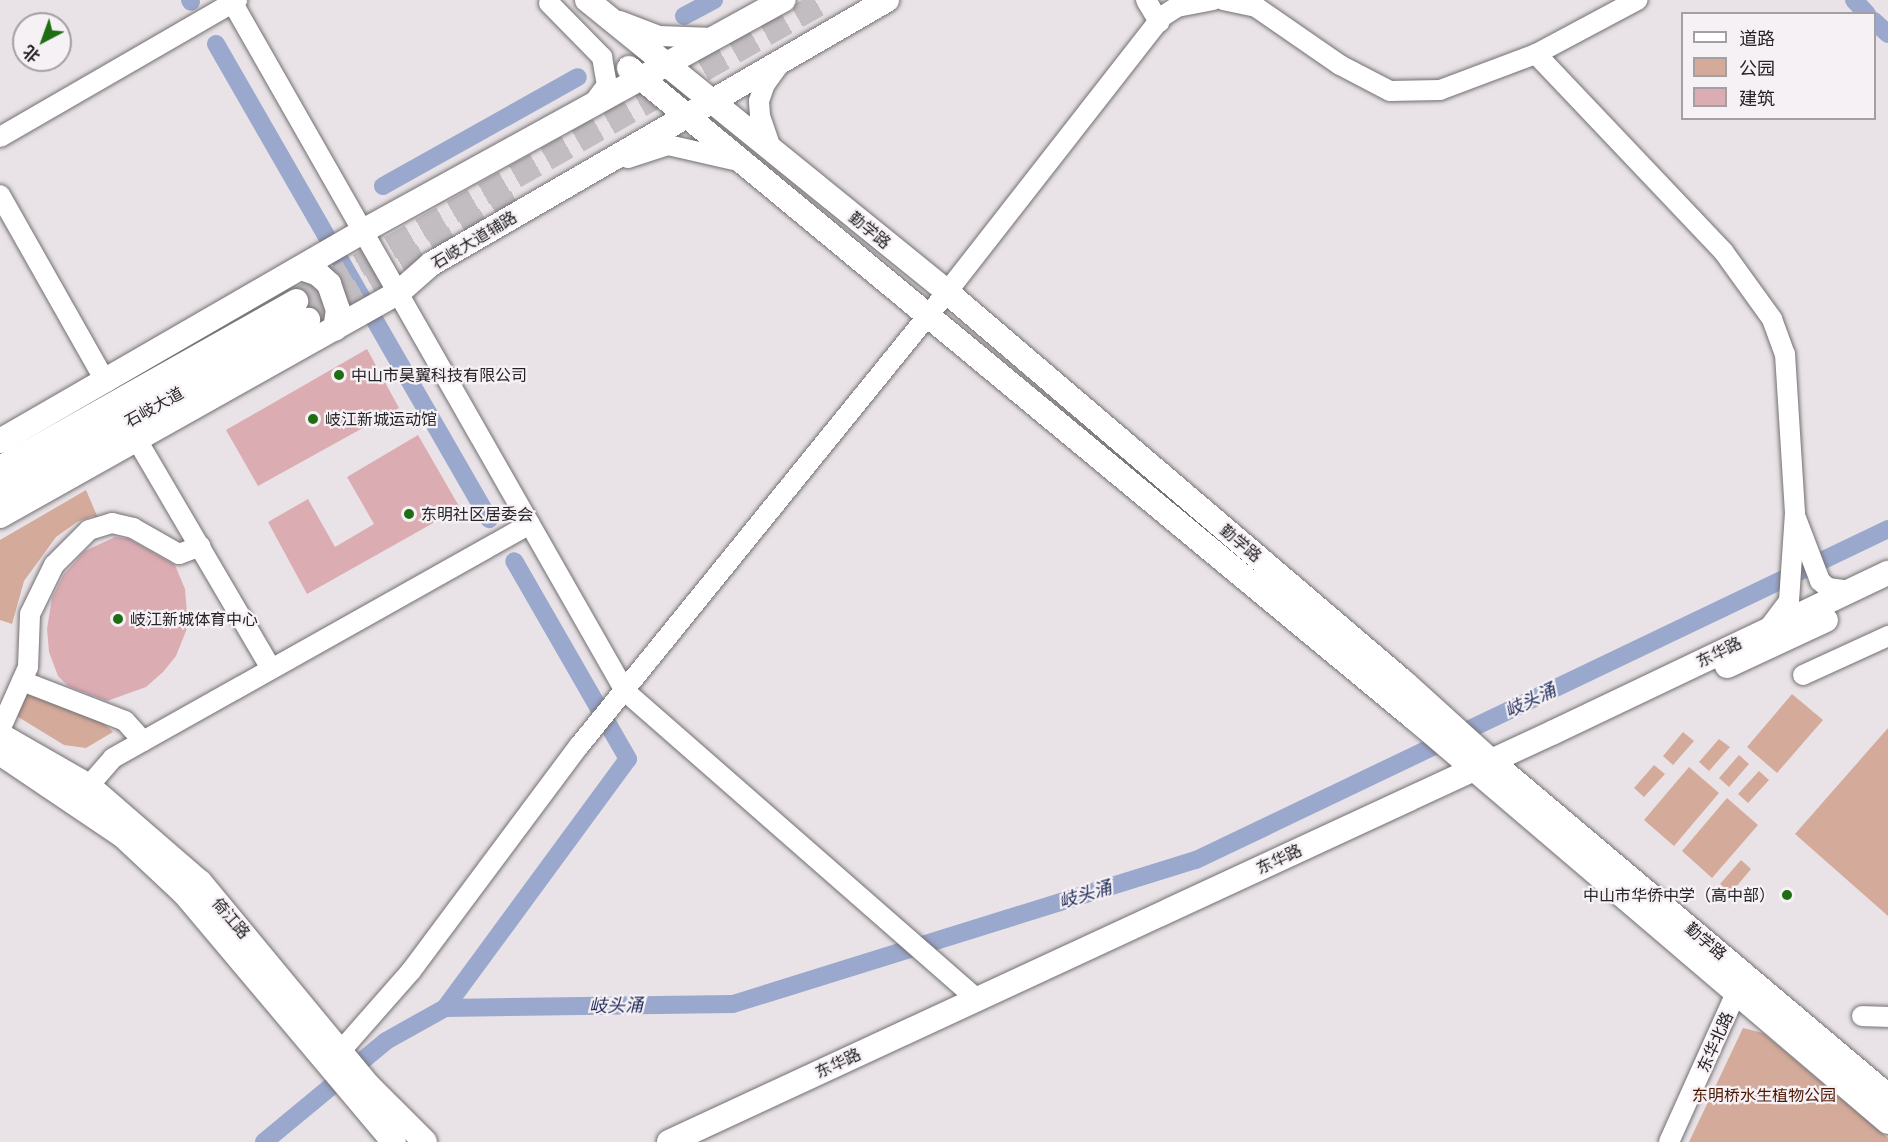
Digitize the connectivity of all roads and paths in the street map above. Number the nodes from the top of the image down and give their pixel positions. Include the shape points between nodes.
1 (784, 0) edge
2 (887, 0) edge
3 (1146, 0) edge
4 (1212, 0) edge
5 (1223, 0) edge
6 (1637, 0) edge
7 (234, 1) edge
8 (548, 1) edge
9 (595, 7) edge
10 (1159, 22) junction
11 (716, 38) junction
12 (1536, 54) junction
13 (784, 59) junction
14 (666, 65) junction
15 (635, 73) junction
16 (711, 101) junction
17 (592, 106) junction
18 (687, 115) junction
19 (0, 137) edge
20 (772, 151) junction
21 (745, 162) junction
22 (594, 169) junction
23 (0, 195) edge
24 (363, 231) junction
25 (300, 268) junction
26 (947, 292) junction
27 (398, 293) junction
28 (930, 313) junction
29 (335, 329) junction
30 (106, 382) junction
31 (138, 440) junction
32 (0, 441) edge
33 (0, 468) edge
34 (0, 494) edge
35 (1795, 513) junction
36 (0, 516) edge
37 (530, 524) junction
38 (201, 546) junction
39 (1888, 573) edge
40 (1851, 591) junction
41 (1888, 591) edge
42 (1765, 629) junction
43 (1888, 636) edge
44 (271, 668) junction
45 (1803, 675) dead end
46 (12, 690) edge
47 (624, 691) junction
48 (1425, 713) junction
49 (0, 732) edge
50 (143, 741) junction
51 (0, 753) edge
52 (1488, 770) junction
53 (82, 794) junction
54 (1740, 983) junction
55 (977, 999) junction
56 (1862, 1016) dead end
57 (1888, 1017) edge
58 (334, 1059) junction
59 (1888, 1096) edge
60 (1888, 1122) edge
61 (411, 1139) edge
62 (669, 1142) edge
63 (708, 1142) edge
64 (1669, 1142) edge

1 - 11 main road
2 - 13 main road, 石岐大道辅路
3 - 10 street
4 - 10 street via 1177,7
5 - 12 street via 1256,7 1340,65 1390,91 1440,90
6 - 12 street
7 - 19 street
7 - 24 street
8 - 15 street
8 - 17 street via 602,57 607,85
9 - 11 street via 659,36
9 - 14 main road, 勤学路
10 - 26 street
11 - 14 main road
12 - 35 street via 1723,251 1772,319 1785,354
13 - 16 main road, 石岐大道辅路
13 - 20 street via 765,84 759,101
14 - 15 main road
14 - 16 main road, 勤学路
15 - 17 main road
15 - 18 main road, 勤学路
16 - 18 main road, 石岐大道辅路
16 - 20 main road, 勤学路
17 - 24 main road
18 - 21 main road, 勤学路
18 - 22 main road, 石岐大道辅路
20 - 26 main road, 勤学路
21 - 22 street via 668,145
21 - 28 main road, 勤学路
22 - 27 main road, 石岐大道辅路 via 431,264
23 - 30 street
24 - 25 main road
24 - 27 street
25 - 29 main road via 318,274 329,284 338,310
25 - 30 main road
26 - 28 street
26 - 48 main road, 勤学路
27 - 29 main road, 石岐大道辅路
27 - 37 street
28 - 47 street
28 - 48 main road, 勤学路
29 - 31 main road, 石岐大道辅路
30 - 32 main road
31 - 36 main road, 石岐大道辅路
31 - 38 street
33 - 34 main road, 石岐大道 via 302,310
35 - 40 street via 1820,581 1828,588
35 - 42 street via 1789,601 1786,610
37 - 44 street
37 - 47 street
38 - 44 street
38 - 46 street via 179,554 133,528 112,523 89,530 54,565 33,606 26,642 28,667
39 - 40 main road, 东华路
40 - 42 main road, 东华路
41 - 52 main road, 东华路
42 - 52 main road, 东华路
43 - 45 street
44 - 50 street
46 - 49 street
46 - 50 street via 125,721
47 - 55 street
47 - 58 street via 411,971
48 - 52 main road, 勤学路
49 - 53 main road, 倚江路
50 - 53 street via 113,758
51 - 53 main road, 倚江路
52 - 54 main road, 勤学路
52 - 55 main road, 东华路
52 - 63 main road, 东华路
53 - 58 main road, 倚江路 via 200,882
54 - 59 main road, 勤学路
54 - 60 main road, 勤学路
54 - 64 street, 东华北路
55 - 62 main road, 东华路
56 - 57 street
58 - 61 main road, 倚江路

